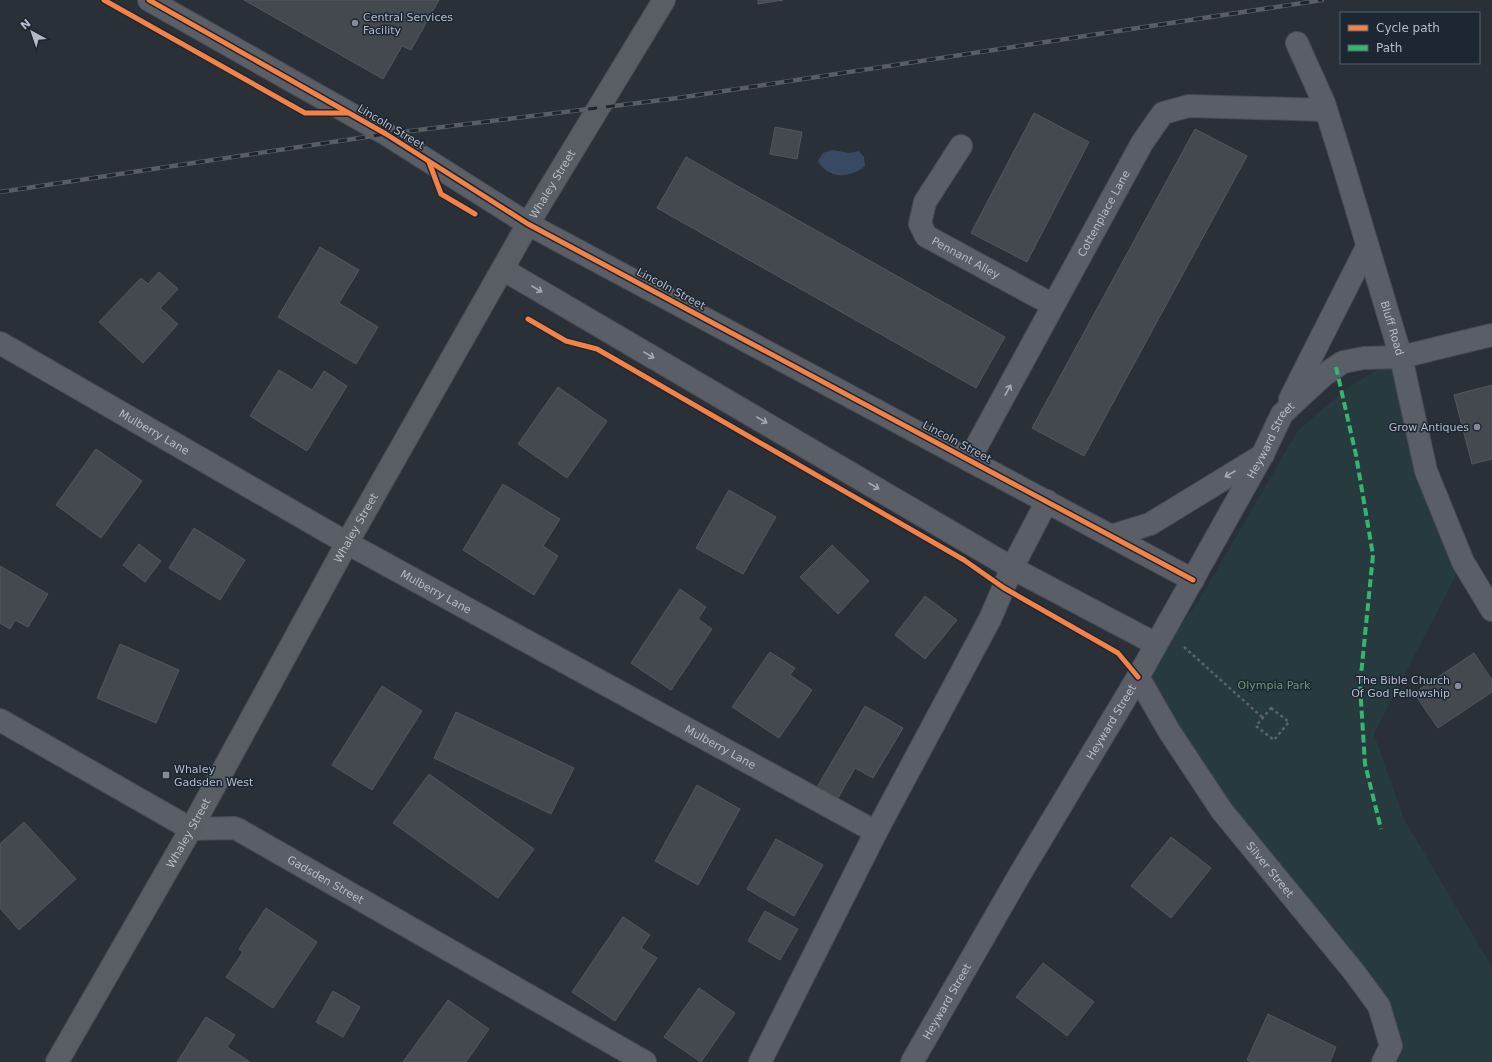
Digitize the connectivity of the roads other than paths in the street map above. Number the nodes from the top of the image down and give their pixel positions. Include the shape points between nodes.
1 (148, 0) edge
2 (664, 0) edge
3 (1297, 43) dead end
4 (1326, 110) junction
5 (961, 146) dead end
6 (528, 224) junction
7 (1367, 247) junction
8 (504, 270) junction
9 (1053, 305) junction
10 (1492, 335) edge
11 (0, 343) edge
12 (1401, 357) junction
13 (1282, 414) junction
14 (1264, 454) junction
15 (969, 460) junction
16 (1047, 501) junction
17 (1111, 536) junction
18 (347, 543) junction
19 (1012, 568) junction
20 (1193, 580) junction
21 (1492, 610) edge
22 (1156, 644) junction
23 (1138, 677) junction
24 (0, 720) edge
25 (191, 829) junction
26 (876, 832) junction
27 (57, 1062) edge
28 (646, 1062) edge
29 (760, 1062) edge
30 (912, 1062) edge
31 (1383, 1062) edge

1 - 6 street, Lincoln Street via 386,134
2 - 6 main road, Whaley Street
3 - 4 street, Bluff Road
4 - 7 street, Bluff Road
4 - 9 street, Cottenplace Lane via 1189,106 1163,113 1142,143
5 - 9 street, Pennant Alley via 925,202 920,224 926,236
6 - 8 main road, Whaley Street
6 - 15 street, Lincoln Street
7 - 12 street, Bluff Road
7 - 13 street
8 - 18 main road, Whaley Street
8 -> 19 street
15 -> 9 street, Cottenplace Lane
10 - 12 street, Heyward Street
11 - 18 street, Mulberry Lane
12 - 13 street, Heyward Street via 1364,358 1343,362 1324,375
12 - 21 street, Bluff Road via 1426,471 1463,562
13 - 14 street, Heyward Street
14 -> 17 street via 1150,524
14 - 20 street, Heyward Street
15 - 16 street, Lincoln Street
16 - 17 street, Lincoln Street
16 - 19 street
17 - 20 street, Lincoln Street
18 - 25 main road, Whaley Street
18 - 26 street, Mulberry Lane
19 - 22 street
19 - 26 street via 990,619
20 - 22 street, Heyward Street
22 - 23 street, Heyward Street
23 - 30 street, Heyward Street via 1020,874
23 - 31 street, Silver Street via 1169,731 1222,811 1379,1006 1391,1046
24 - 25 street
25 - 27 main road, Whaley Street
25 - 28 street, Gadsden Street via 239,830
26 - 29 street

